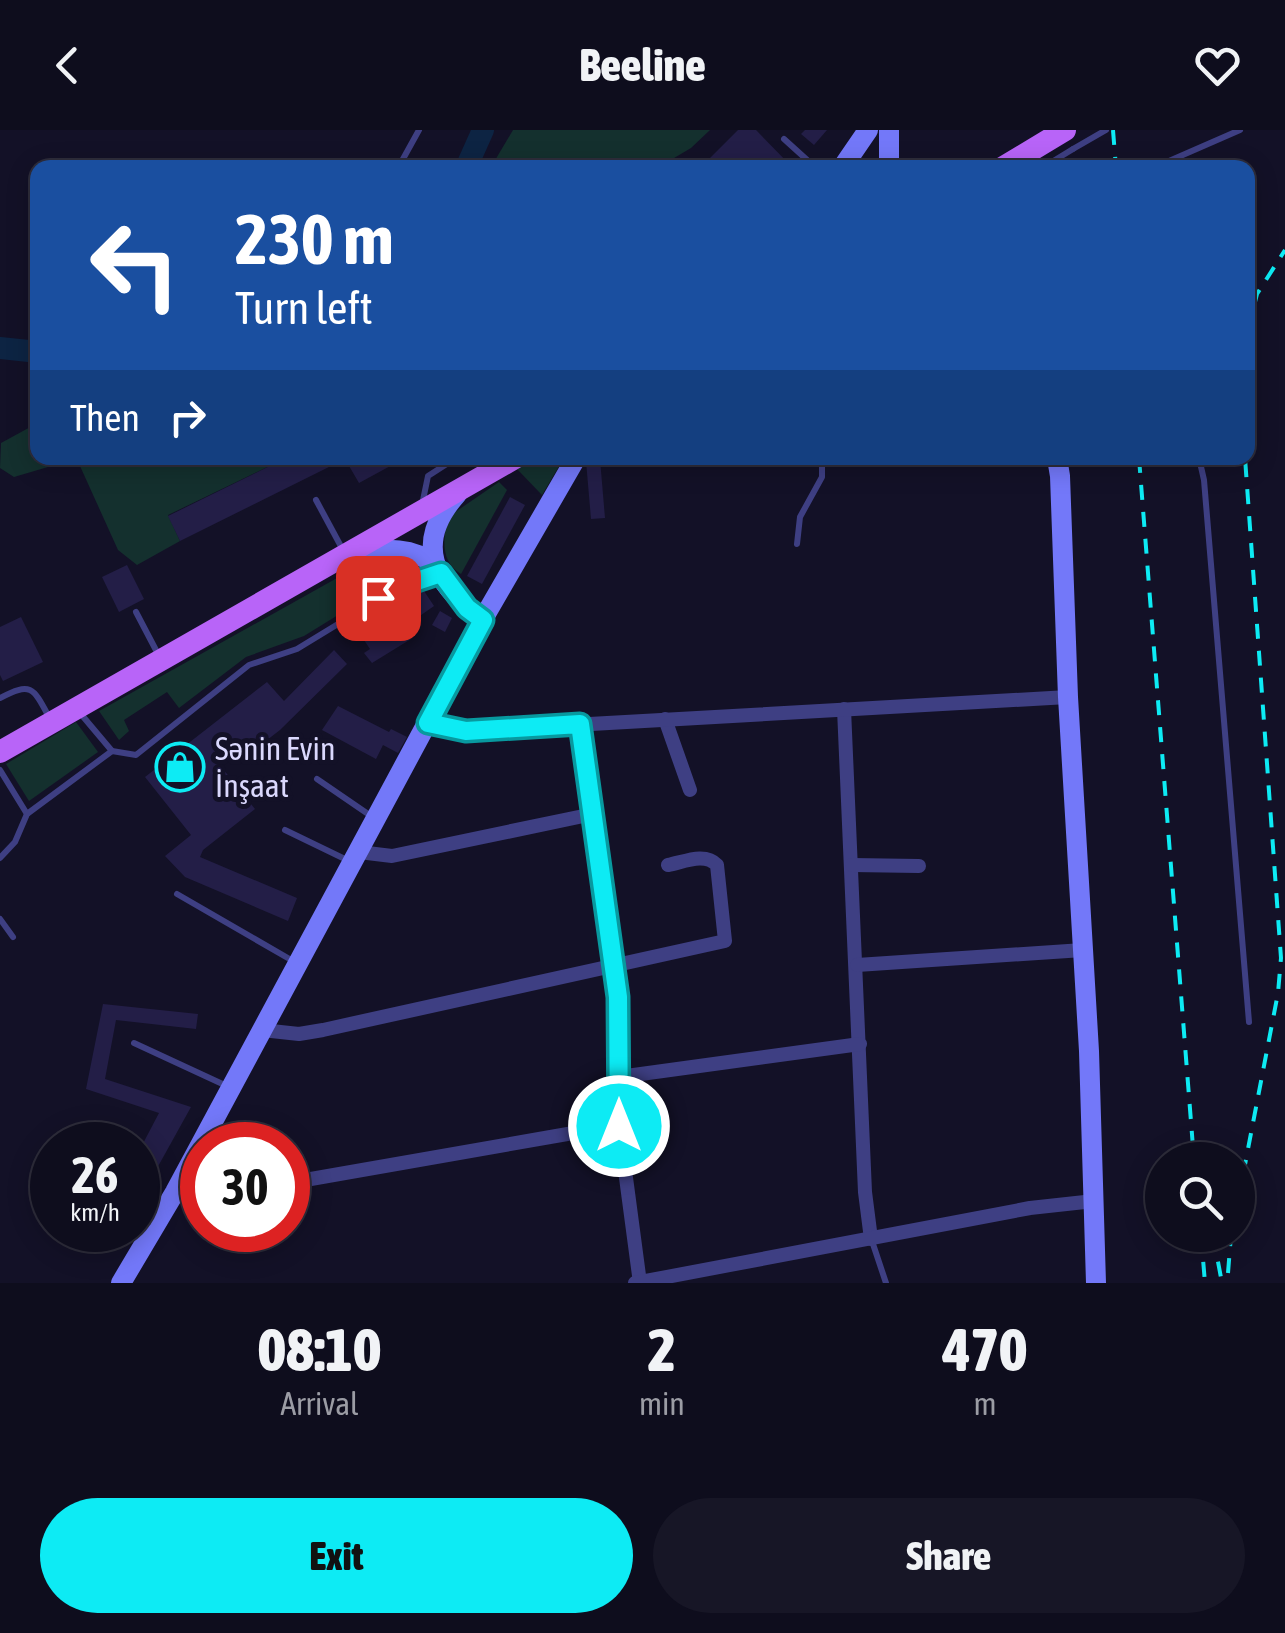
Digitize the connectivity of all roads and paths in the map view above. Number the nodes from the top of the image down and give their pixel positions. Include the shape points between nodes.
1 (419, 130) edge
2 (868, 130) edge
3 (890, 130) edge
4 (1106, 130) edge
5 (1240, 130) edge
6 (1067, 137) edge
7 (784, 139) dead end
8 (402, 160) edge
9 (807, 160) edge
10 (847, 160) edge
11 (889, 160) edge
12 (1019, 160) edge
13 (1048, 160) edge
14 (1171, 160) edge
15 (445, 465) edge
16 (495, 465) edge
17 (572, 465) edge
18 (822, 465) edge
19 (1058, 465) edge
20 (1200, 465) edge
21 (462, 488) junction
22 (316, 500) dead end
23 (420, 512) junction
24 (798, 544) dead end
25 (346, 554) junction
26 (438, 569) junction
27 (136, 612) dead end
28 (483, 620) junction
29 (161, 660) junction
30 (1068, 697) junction
31 (0, 698) edge
32 (76, 709) junction
33 (844, 709) junction
34 (665, 720) junction
35 (52, 722) junction
36 (428, 723) junction
37 (580, 724) junction
38 (112, 751) junction
39 (0, 752) edge
40 (0, 770) edge
41 (317, 779) dead end
42 (690, 790) dead end
43 (27, 814) junction
44 (594, 814) junction
45 (376, 819) junction
46 (285, 830) dead end
47 (0, 858) edge
48 (356, 858) junction
49 (852, 864) junction
50 (668, 865) dead end
51 (919, 866) dead end
52 (176, 894) dead end
53 (0, 919) edge
54 (12, 937) dead end
55 (1082, 950) junction
56 (299, 964) junction
57 (614, 964) junction
58 (857, 965) junction
59 (1249, 1022) dead end
60 (262, 1030) junction
61 (134, 1043) dead end
62 (860, 1044) junction
63 (619, 1078) junction
64 (230, 1088) junction
65 (212, 1122) edge
66 (619, 1126) junction
67 (310, 1179) edge
68 (180, 1183) edge
69 (1094, 1200) junction
70 (871, 1239) junction
71 (120, 1283) edge
72 (638, 1283) edge
73 (886, 1283) edge
74 (1096, 1283) edge

1 - 8 lane
2 - 10 main road
3 - 11 main road
4 - 6 lane, bridge
5 - 14 lane
6 - 12 main road
6 - 13 lane
7 - 9 lane
15 - 23 lane via 428,476
16 - 21 main road
17 - 28 main road
18 - 24 lane via 800,517
19 - 30 main road
20 - 59 lane
21 - 23 main road
21 - 26 main road via 435,524 431,548
22 - 25 lane
23 - 25 main road
25 - 26 main road via 407,550
25 - 29 main road
26 - 28 main road
26 - 38 lane via 297,648 249,666 136,755
27 - 29 lane
28 - 36 main road
29 - 32 main road
30 - 33 street
30 - 55 main road
31 - 35 lane via 30,688
32 - 35 main road
32 - 38 lane
33 - 34 street
33 - 49 street
34 - 37 street
34 - 42 street
35 - 39 main road
36 - 37 street via 466,731
36 - 45 main road
37 - 44 street
38 - 43 lane
40 - 43 lane
41 - 45 lane
43 - 47 lane
44 - 48 street
44 - 57 street
45 - 48 main road
46 - 48 lane
48 - 56 main road
49 - 51 street
49 - 58 street
50 - 57 street via 711,858 717,865 725,941
52 - 56 lane
53 - 54 lane
55 - 58 street
55 - 69 main road
56 - 60 main road
57 - 60 street via 323,1030
57 - 63 street
58 - 62 street
60 - 64 main road
61 - 64 lane
62 - 63 street
62 - 70 street
63 - 66 street
64 - 65 main road
66 - 67 street
66 - 72 street
68 - 71 main road
69 - 70 street
69 - 74 main road
70 - 72 street
70 - 73 lane

